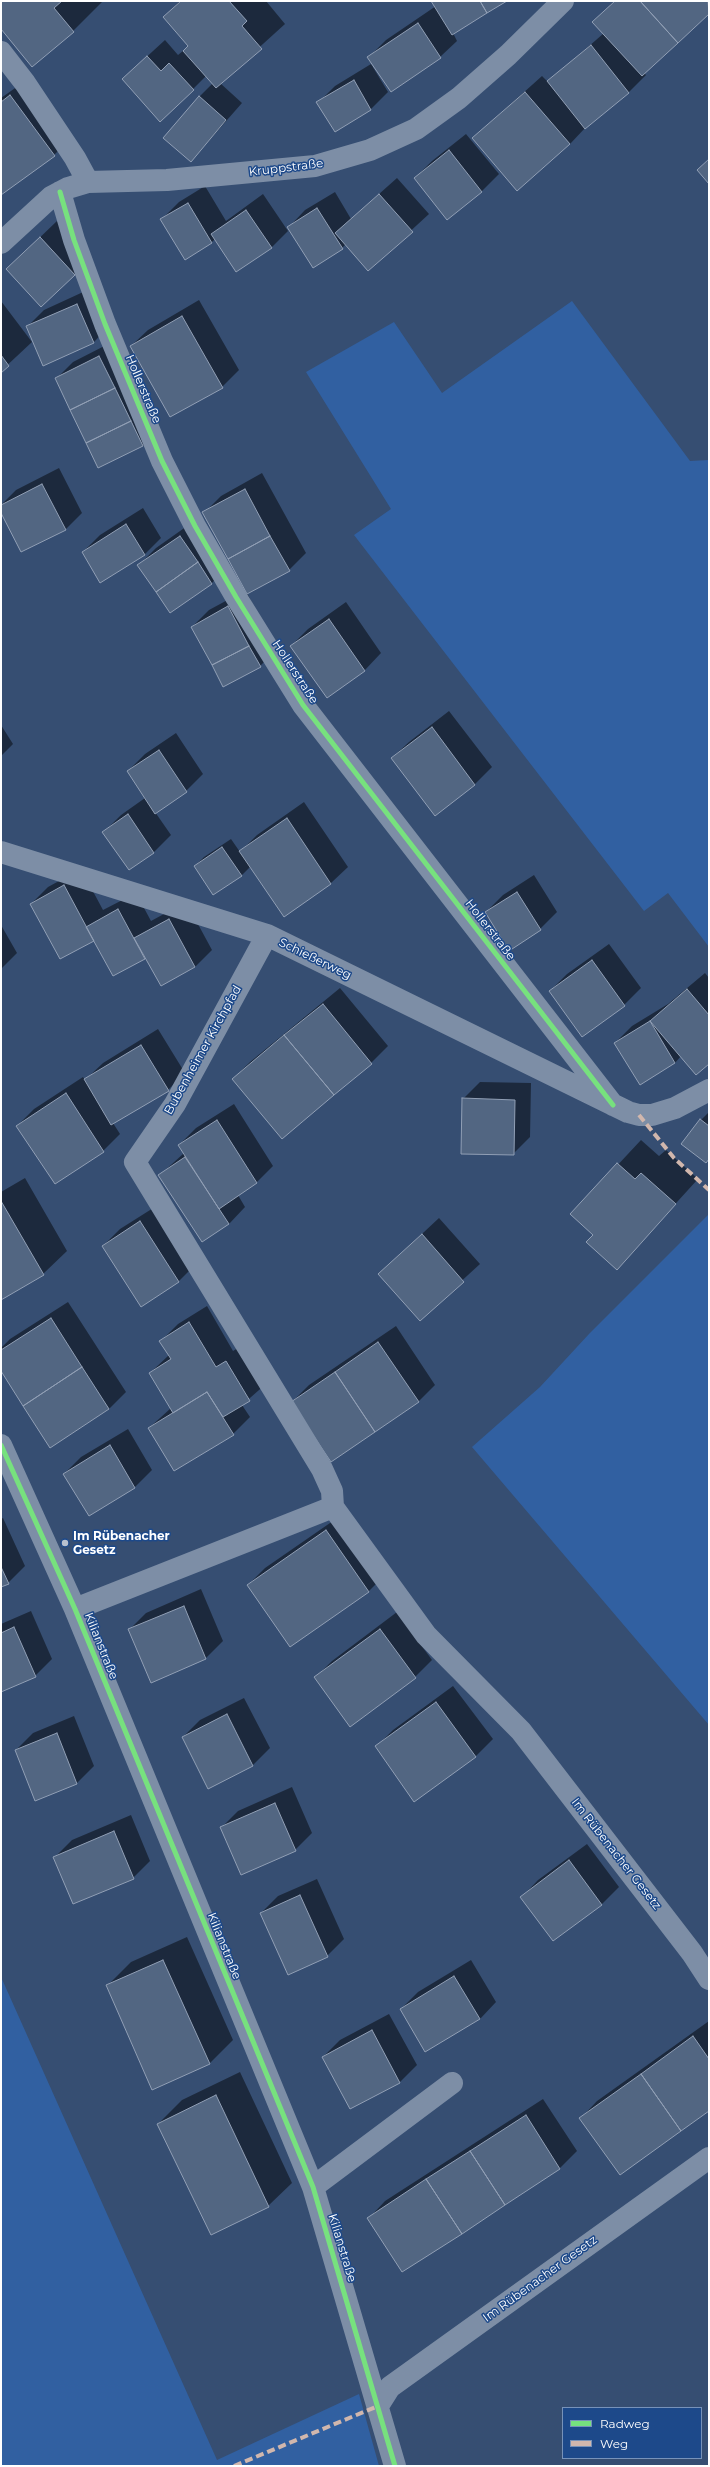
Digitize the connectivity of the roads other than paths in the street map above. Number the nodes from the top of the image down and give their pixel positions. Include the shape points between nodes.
1 (562, 1) edge
2 (1, 52) edge
3 (88, 182) junction
4 (60, 192) junction
5 (1, 243) edge
6 (1, 852) edge
7 (267, 935) junction
8 (709, 1090) edge
9 (613, 1105) junction
10 (1, 1445) edge
11 (333, 1507) junction
12 (75, 1609) junction
13 (709, 1979) edge
14 (452, 2083) dead end
15 (709, 2158) edge
16 (313, 2187) junction
17 (378, 2406) junction
18 (395, 2466) edge

1 - 3 street, Kruppstraße via 508,55 459,98 416,129 370,150 315,166 167,180
2 - 3 street via 75,158
3 - 4 street, Kruppstraße
4 - 5 street, Kruppstraße via 51,197
4 - 9 street, Hollerstraße via 74,240 105,324 162,461 195,526 236,597 303,705
6 - 7 street, Schießerweg
7 - 9 street, Schießerweg
7 - 11 street, Bubenheimer Kirchpfad via 175,1104 134,1162 322,1469 332,1491
8 - 9 street, Schießerweg via 675,1108 652,1115 639,1115
10 - 12 street, Kilianstraße
11 - 12 street
11 - 13 street, Im Rübenacher Gesetz via 426,1635 520,1731 692,1953
12 - 16 street, Kilianstraße
14 - 16 street
15 - 17 street, Im Rübenacher Gesetz via 390,2387
16 - 17 street, Kilianstraße
17 - 18 street, Kilianstraße

